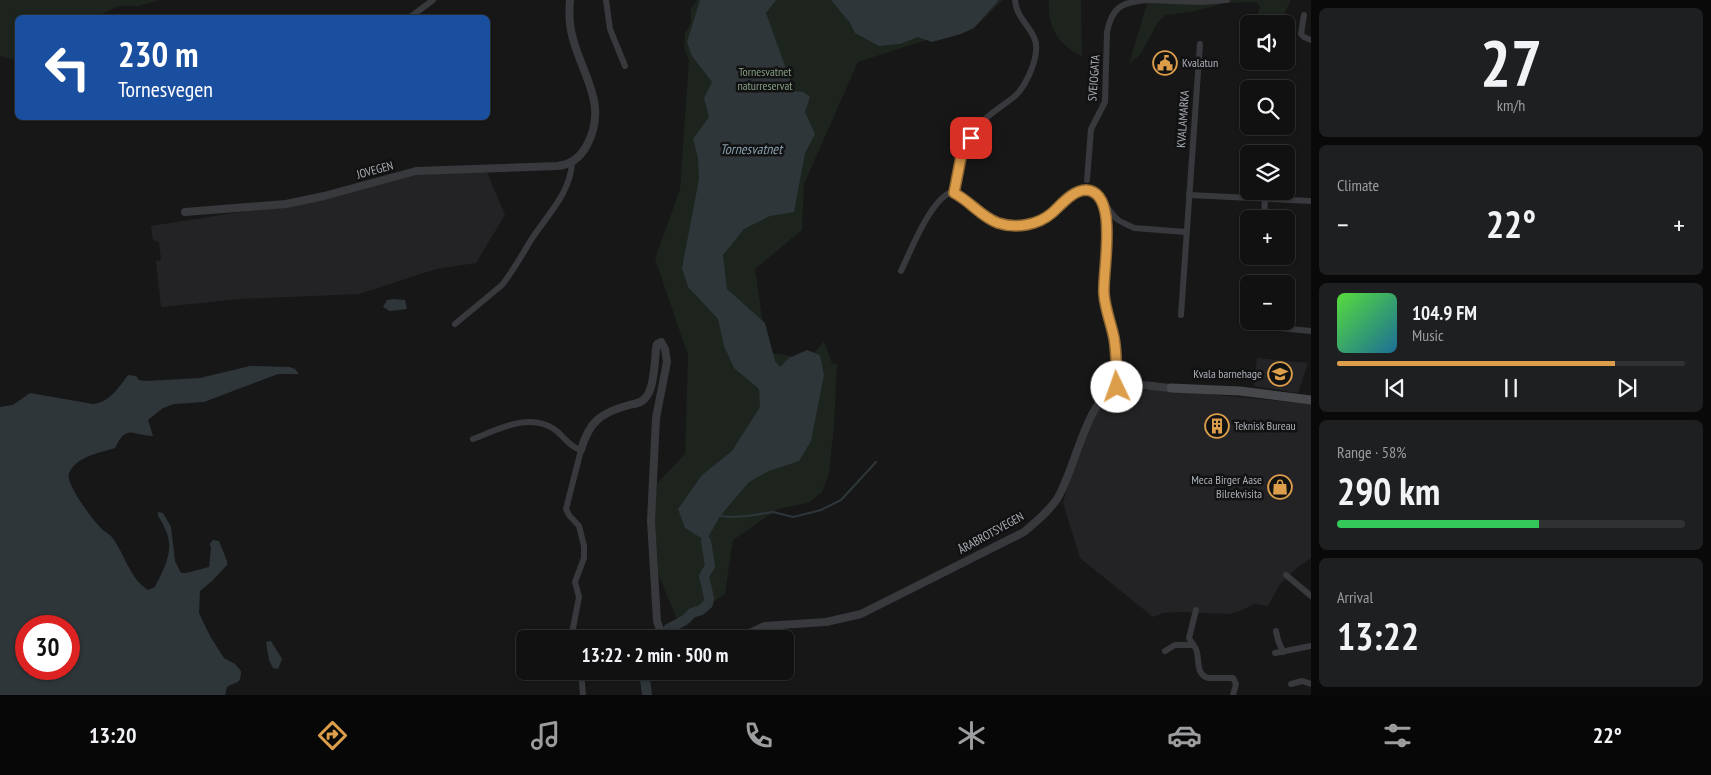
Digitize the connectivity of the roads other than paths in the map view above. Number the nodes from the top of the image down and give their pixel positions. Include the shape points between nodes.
1 (433, 0) edge
2 (570, 0) edge
3 (606, 0) edge
4 (1015, 0) edge
5 (1148, 0) edge
6 (1227, 0) edge
7 (413, 15) edge
8 (1304, 16) dead end
9 (1311, 40) edge
10 (1200, 44) dead end
11 (625, 66) dead end
12 (572, 162) junction
13 (1087, 180) dead end
14 (954, 193) junction
15 (1189, 195) junction
16 (1100, 197) junction
17 (1240, 197) edge
18 (1295, 200) edge
19 (1311, 201) edge
20 (185, 212) dead end
21 (1186, 232) junction
22 (901, 271) dead end
23 (1181, 315) dead end
24 (455, 324) dead end
25 (1295, 330) edge
26 (1311, 331) edge
27 (1117, 387) junction
28 (1171, 388) joint
29 (1311, 400) edge
30 (473, 439) dead end
31 (581, 450) junction
32 (1286, 575) dead end
33 (1311, 596) edge
34 (1196, 610) dead end
35 (573, 630) edge
36 (660, 630) edge
37 (753, 630) edge
38 (1276, 630) dead end
39 (1193, 645) junction
40 (1311, 646) edge
41 (1166, 651) dead end
42 (1283, 652) junction
43 (1275, 653) dead end
44 (581, 680) edge
45 (1291, 684) dead end
46 (1311, 684) edge
47 (582, 695) edge
48 (1233, 695) edge

1 - 7 street
2 - 12 street via 572,35 596,107 591,136 581,154
3 - 11 street via 610,29
4 - 14 street via 1016,9 1037,42 1031,70 1015,96 976,129 961,157
5 - 6 street, SVEIOGATA
5 - 13 street, SVEIOGATA via 1126,3 1117,8 1108,24 1105,102 1091,128
8 - 9 street via 1301,34
10 - 15 street, KVALAMARKA
12 - 20 street, JOVEGEN via 557,166 416,171 286,204
12 - 24 street via 558,203 508,278
14 - 16 street via 987,218 1009,225 1029,224 1046,217 1082,191
14 - 22 street via 944,196 921,228
15 - 17 street
15 - 21 street, KVALAMARKA
16 - 21 street via 1117,219 1134,228
16 - 27 street via 1107,228 1104,294 1116,348
18 - 19 street
21 - 23 street, KVALAMARKA
25 - 26 street
27 - 28 street
27 - 37 street, ÅRABROTSVEGEN via 1108,392 1095,408 1056,501 1024,532 861,614 826,622 765,626
28 - 29 main road via 1240,390
30 - 31 street via 522,422 536,422 546,424
31 - 35 street via 566,509 579,526 584,546 584,558 575,582 579,597
31 - 36 street via 591,425 601,416 647,397 657,344 661,342 667,362 656,418 651,521 656,616
32 - 33 street
34 - 39 street via 1189,634
38 - 42 street
39 - 41 street via 1175,645
39 - 48 street via 1202,675 1233,678 1236,684
40 - 42 street
42 - 43 street
44 - 47 street
45 - 46 street via 1302,680

